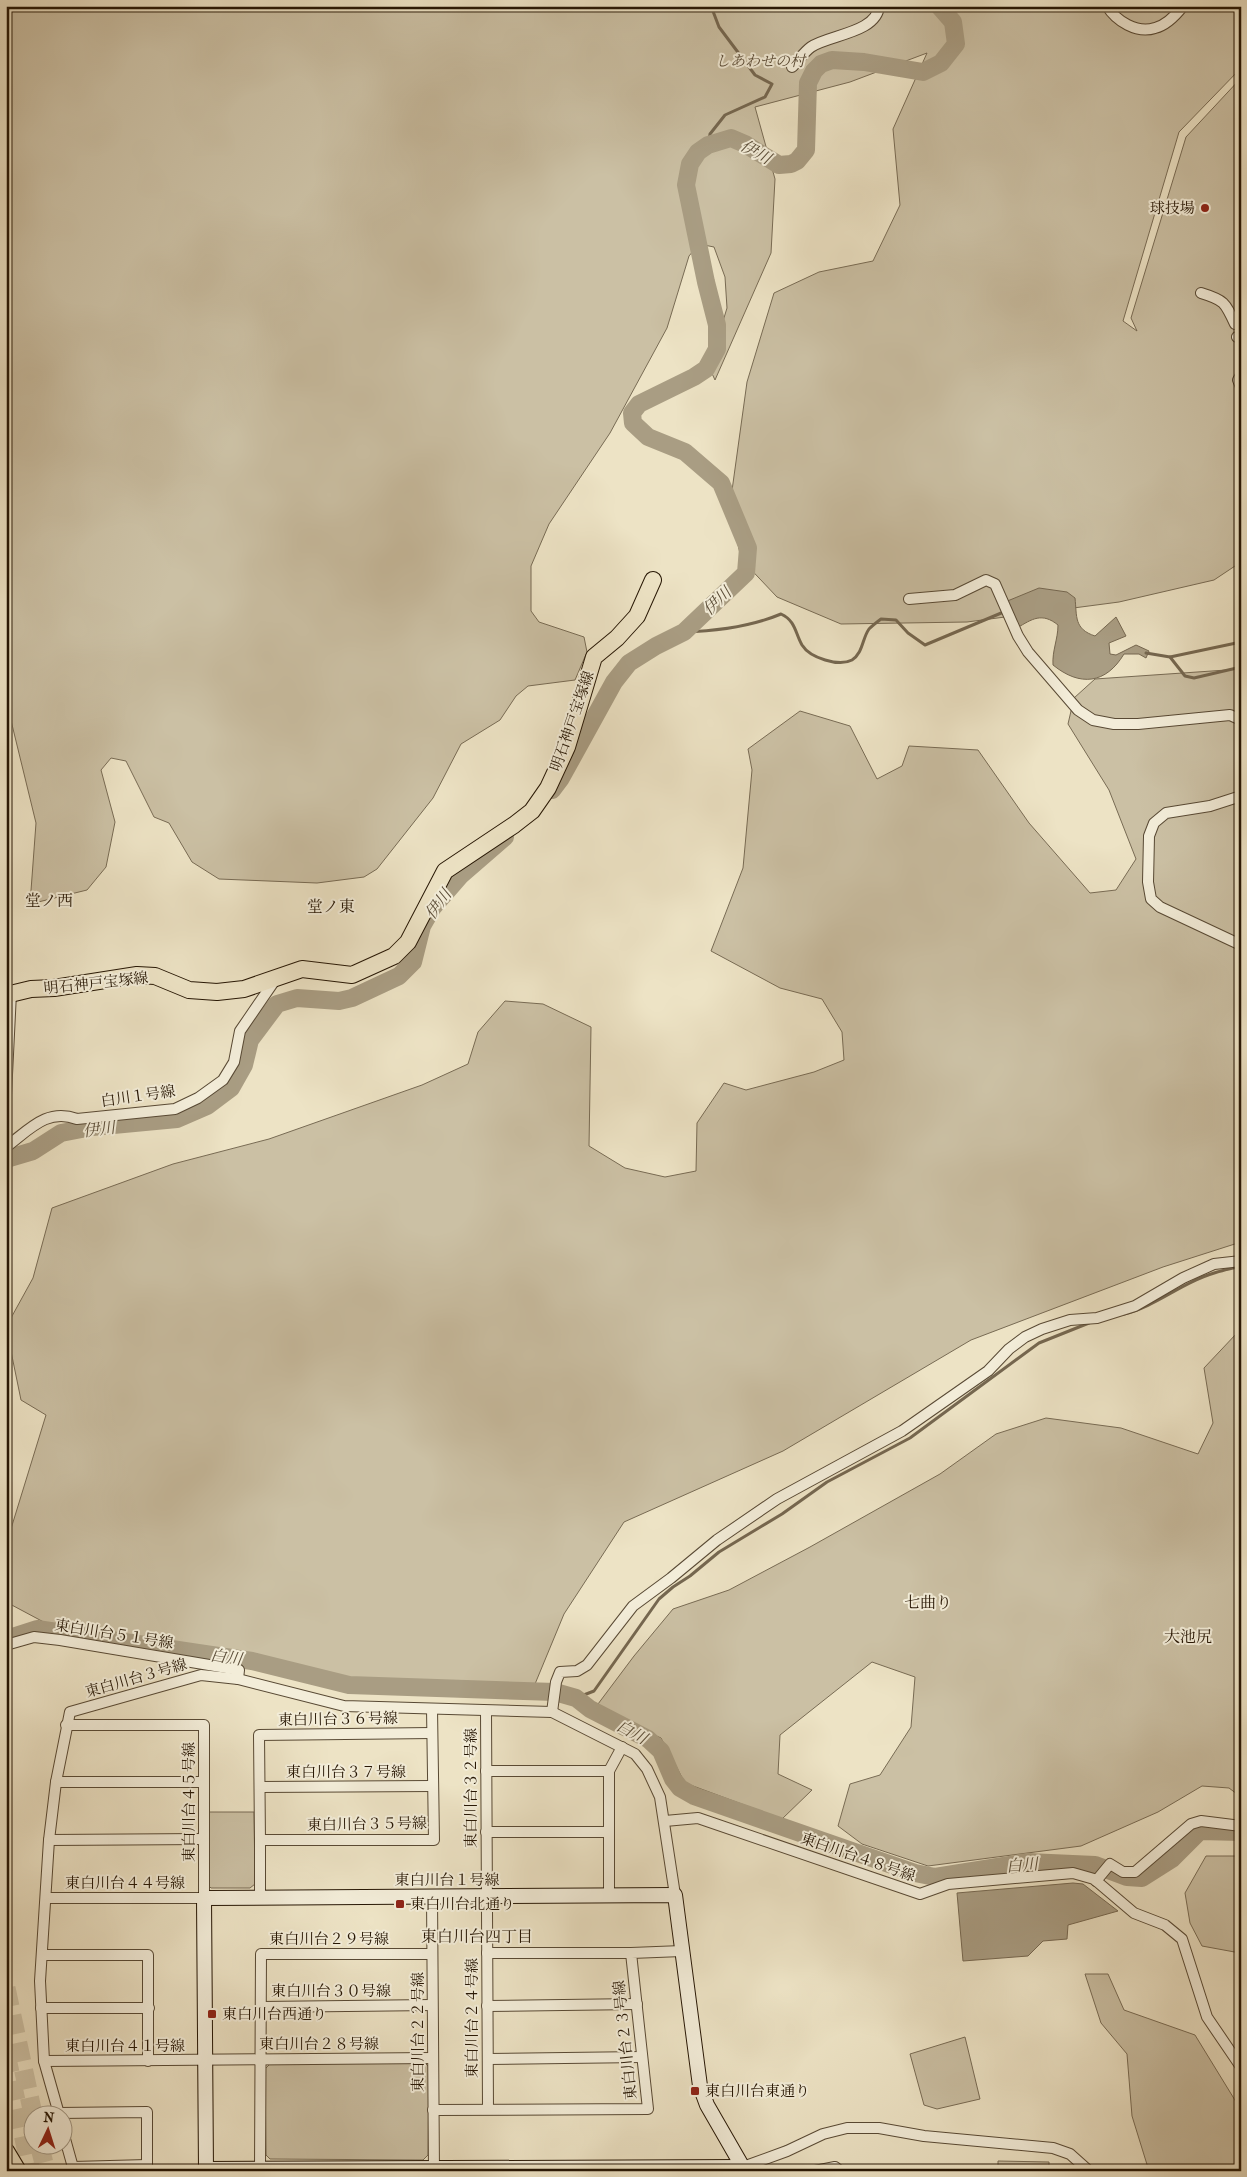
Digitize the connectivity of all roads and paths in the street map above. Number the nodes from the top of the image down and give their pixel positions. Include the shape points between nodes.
1 (879, 6) edge
2 (1107, 6) edge
3 (1183, 6) edge
4 (792, 67) dead end
5 (1201, 293) dead end
6 (1238, 329) edge
7 (1241, 375) edge
8 (1241, 387) edge
9 (652, 580) dead end
10 (909, 599) dead end
11 (1241, 720) edge
12 (1241, 796) edge
13 (1241, 946) edge
14 (275, 980) junction
15 (8, 994) edge
16 (6, 1095) edge
17 (6, 1147) edge
18 (1241, 1261) edge
19 (6, 1645) edge
20 (238, 1679) junction
21 (432, 1709) junction
22 (486, 1710) junction
23 (552, 1712) junction
24 (66, 1725) junction
25 (432, 1733) junction
26 (622, 1747) junction
27 (486, 1771) junction
28 (609, 1771) junction
29 (56, 1782) junction
30 (204, 1782) junction
31 (433, 1786) junction
32 (260, 1787) junction
33 (665, 1821) junction
34 (1241, 1826) edge
35 (486, 1832) junction
36 (609, 1832) junction
37 (204, 1839) junction
38 (49, 1840) junction
39 (260, 1840) junction
40 (1096, 1881) junction
41 (675, 1895) junction
42 (432, 1896) junction
43 (487, 1896) junction
44 (609, 1896) junction
45 (46, 1898) junction
46 (204, 1898) junction
47 (260, 1898) junction
48 (682, 1951) junction
49 (487, 1953) junction
50 (631, 1953) junction
51 (432, 1954) junction
52 (42, 1955) junction
53 (636, 2004) junction
54 (432, 2006) junction
55 (487, 2006) junction
56 (261, 2007) junction
57 (41, 2008) junction
58 (149, 2008) junction
59 (642, 2057) junction
60 (432, 2058) junction
61 (260, 2059) junction
62 (488, 2059) junction
63 (44, 2061) junction
64 (148, 2061) junction
65 (205, 2061) junction
66 (1241, 2067) edge
67 (56, 2104) edge
68 (488, 2109) junction
69 (433, 2110) junction
70 (72, 2114) edge
71 (6, 2151) edge
72 (70, 2154) edge
73 (147, 2168) edge
74 (260, 2168) junction
75 (74, 2169) edge
76 (434, 2169) edge
77 (744, 2169) edge
78 (206, 2170) edge
79 (542, 2170) edge
80 (18, 2171) edge
81 (815, 2171) edge
82 (840, 2171) edge
83 (1089, 2171) edge

1 - 4 street via 870,23 812,46
2 - 3 street via 1118,19 1134,28 1154,29 1167,22
5 - 6 street via 1220,299
7 - 8 street via 1238,380
9 - 14 main road, 明石神戸宝塚線 via 637,616 594,657 567,747 548,788 532,811 445,871 408,942 394,956 352,975 302,969
10 - 11 street via 955,595 986,580 996,584 1028,652 1078,710 1093,720 1114,724 1230,716
12 - 13 street via 1210,806 1166,813 1154,823 1149,836 1148,882 1151,899 1160,907
14 - 15 main road, 明石神戸宝塚線 via 244,989 217,992 189,990 155,976 137,975
14 - 17 street, 白川１号線 via 240,1031 234,1062 223,1080 198,1098 175,1110 77,1119 64,1114 46,1117
15 - 16 street
18 - 23 street via 1214,1264 1135,1306 1097,1318 1070,1320 1042,1328 1025,1337 988,1371 902,1432 777,1499 717,1540 632,1606 587,1665 577,1671 560,1672
19 - 20 street, 東白川台５１号線 via 34,1637 70,1642 239,1670
20 - 21 street, 東白川台３号線 via 344,1706
20 - 24 street, 東白川台３号線 via 200,1675 70,1712
21 - 22 street, 東白川台３号線
21 - 25 street, 東白川台３５号線
22 - 23 street, 東白川台３号線
22 - 27 street, 東白川台３２号線
23 - 26 street, 東白川台３号線
24 - 29 street
24 - 30 street, 東白川台４５号線 via 204,1725
25 - 31 street, 東白川台３５号線
25 - 32 street, 東白川台３６号線 via 259,1735
26 - 28 street
26 - 33 street, 東白川台３号線 via 635,1754 647,1768 660,1797
27 - 28 street
27 - 35 street, 東白川台３２号線
28 - 36 street
29 - 30 street
29 - 38 street
30 - 37 street, 東白川台４５号線
31 - 32 street, 東白川台３７号線
31 - 39 street, 東白川台３５号線 via 434,1840
32 - 39 street, 東白川台３６号線
33 - 40 street, 東白川台４８号線 via 698,1818 920,1894 948,1884 1073,1873
33 - 41 street, 東白川台３号線
34 - 40 street via 1196,1822 1135,1872 1123,1872 1110,1864
35 - 36 street
35 - 43 street, 東白川台３２号線
36 - 44 street
37 - 38 street
37 - 46 street, 東白川台４５号線
38 - 45 street
39 - 47 street
40 - 66 street, 東白川台４８号線 via 1134,1913 1165,1925 1182,1939 1207,2017
41 - 44 street, 東白川台１号線
41 - 48 street
42 - 43 street, 東白川台１号線
42 - 47 street, 東白川台１号線
42 - 51 street, 東白川台２２号線
43 - 44 street, 東白川台１号線
43 - 49 street, 東白川台２４号線
45 - 46 street, 東白川台４４号線
45 - 52 street
46 - 47 street, 東白川台１号線
46 - 65 street
48 - 50 street
48 - 77 street via 700,2086 707,2105
49 - 50 street
49 - 55 street, 東白川台２４号線
50 - 53 street, 東白川台２３号線
51 - 54 street, 東白川台２２号線
51 - 56 street, 東白川台２９号線 via 261,1954
52 - 57 street
52 - 58 street via 148,1955
53 - 55 street
53 - 59 street, 東白川台２３号線
54 - 56 street, 東白川台３０号線
54 - 60 street, 東白川台２２号線
55 - 62 street, 東白川台２４号線
56 - 61 street, 東白川台２９号線
57 - 58 street
57 - 63 street
58 - 64 street
59 - 62 street
59 - 68 street, 東白川台２３号線 via 648,2109
60 - 61 street, 東白川台２８号線
60 - 69 street, 東白川台２２号線
61 - 65 street, 東白川台２８号線
61 - 74 street, 東白川台２９号線
62 - 68 street, 東白川台２４号線
63 - 64 street, 東白川台４１号線
63 - 67 street
64 - 65 street, 東白川台４１号線
65 - 78 street
68 - 69 street, 東白川台２３号線
69 - 76 street, 東白川台２２号線
70 - 73 street via 147,2112
71 - 80 main road
72 - 75 street
73 - 75 street
74 - 76 street
74 - 78 street
76 - 79 street
77 - 79 street
77 - 83 street via 823,2134 847,2128 879,2128 924,2136 1053,2148 1070,2154
81 - 82 street via 835,2167

